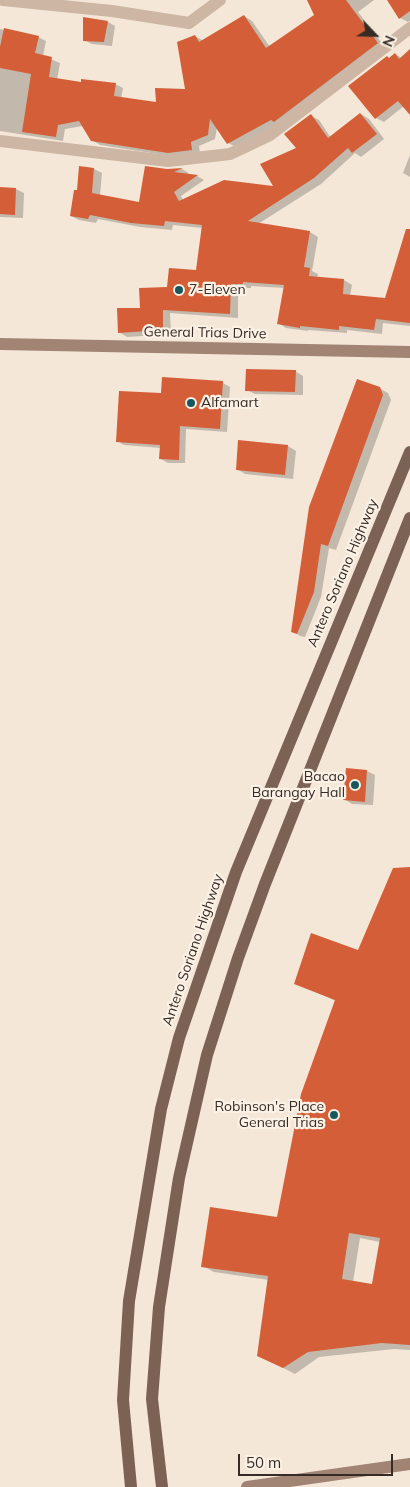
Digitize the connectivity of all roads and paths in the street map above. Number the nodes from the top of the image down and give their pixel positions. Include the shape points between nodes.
1 (3, 0) edge
2 (220, 0) edge
3 (17, 1) edge
4 (114, 5) edge
5 (410, 28) edge
6 (0, 141) edge
7 (0, 344) edge
8 (410, 352) edge
9 (410, 452) edge
10 (410, 518) edge
11 (410, 1464) edge
12 (131, 1487) edge
13 (162, 1487) edge
14 (247, 1487) edge

1 - 3 street
2 - 4 street via 189,23
3 - 4 street
5 - 6 street via 270,135 230,154 168,160
7 - 8 main road, General Trias Drive
9 - 12 main road, Antero Soriano Highway via 240,864 179,1038 157,1128 129,1301 123,1400
10 - 13 main road via 265,884 207,1055 179,1178 158,1315 152,1399
11 - 14 main road

